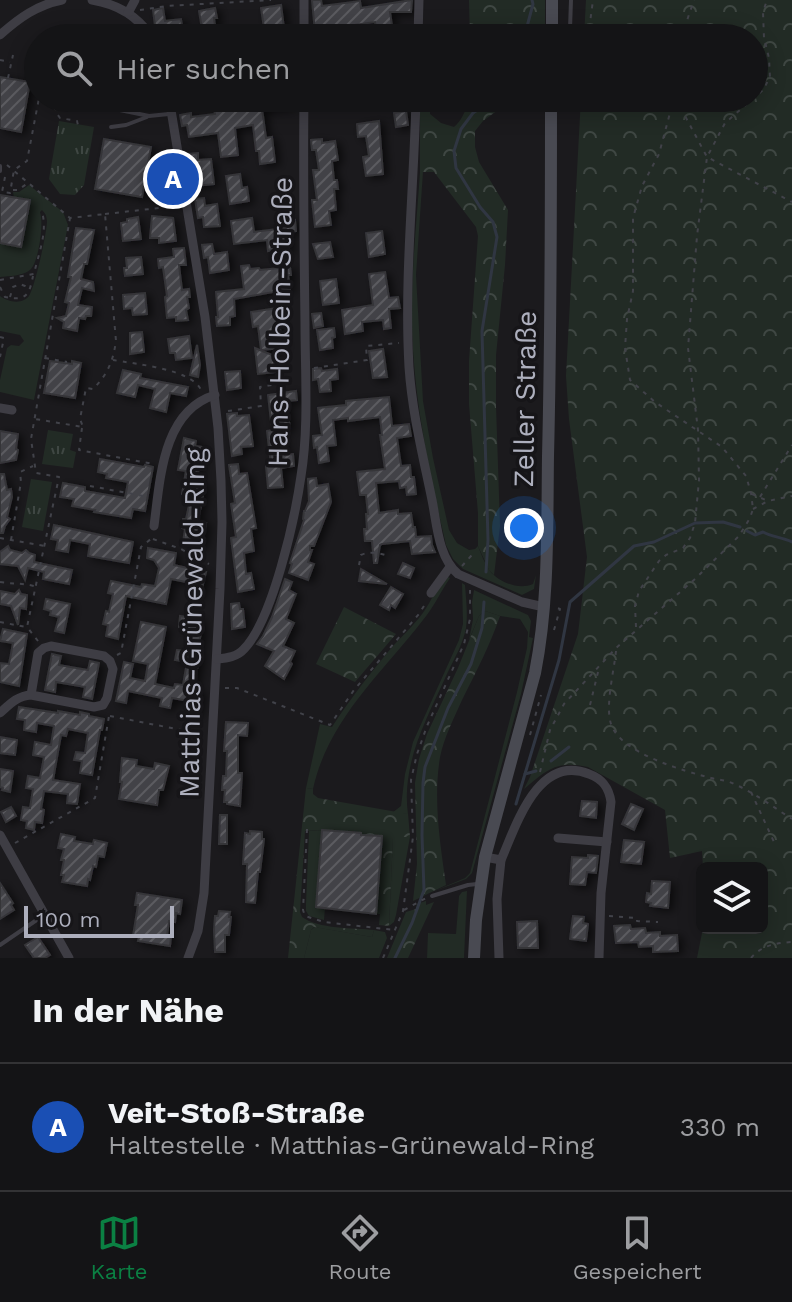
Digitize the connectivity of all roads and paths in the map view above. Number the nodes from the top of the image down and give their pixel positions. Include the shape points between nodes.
1 (62, 0) edge
2 (92, 0) edge
3 (271, 0) edge
4 (304, 0) edge
5 (419, 0) edge
6 (552, 0) edge
7 (571, 0) edge
8 (593, 0) edge
9 (694, 0) edge
10 (767, 0) edge
11 (132, 6) edge
12 (143, 24) edge
13 (304, 24) edge
14 (418, 24) edge
15 (552, 24) edge
16 (570, 24) edge
17 (590, 24) edge
18 (686, 24) edge
19 (763, 24) edge
20 (0, 35) edge
21 (13, 55) dead end
22 (0, 60) edge
23 (12, 63) junction
24 (8, 78) dead end
25 (36, 112) edge
26 (56, 112) edge
27 (131, 112) edge
28 (304, 112) edge
29 (415, 112) edge
30 (551, 112) edge
31 (671, 112) edge
32 (683, 112) edge
33 (738, 112) edge
34 (136, 113) joint
35 (172, 114) joint
36 (149, 116) junction
37 (78, 125) dead end
38 (111, 127) dead end
39 (707, 157) junction
40 (0, 159) edge
41 (14, 170) junction
42 (29, 182) junction
43 (3, 188) dead end
44 (8, 193) junction
45 (792, 202) edge
46 (186, 205) junction
47 (42, 212) dead end
48 (105, 214) junction
49 (70, 218) junction
50 (34, 274) junction
51 (0, 280) edge
52 (0, 287) edge
53 (28, 292) junction
54 (9, 298) junction
55 (0, 337) edge
56 (398, 344) dead end
57 (0, 357) edge
58 (45, 358) junction
59 (113, 360) junction
60 (67, 362) dead end
61 (322, 366) dead end
62 (305, 379) junction
63 (210, 397) junction
64 (0, 408) edge
65 (12, 410) dead end
66 (216, 413) junction
67 (34, 419) junction
68 (83, 427) junction
69 (698, 430) junction
70 (792, 445) edge
71 (34, 466) junction
72 (163, 466) junction
73 (90, 486) dead end
74 (751, 493) junction
75 (792, 496) edge
76 (760, 497) junction
77 (158, 499) junction
78 (768, 501) junction
79 (753, 509) junction
80 (154, 526) joint
81 (0, 538) edge
82 (152, 538) junction
83 (11, 540) junction
84 (45, 546) junction
85 (388, 556) dead end
86 (212, 564) dead end
87 (359, 565) dead end
88 (450, 567) junction
89 (472, 581) junction
90 (0, 582) edge
91 (35, 586) junction
92 (431, 593) joint
93 (544, 607) junction
94 (0, 622) edge
95 (27, 627) junction
96 (636, 630) junction
97 (44, 648) junction
98 (616, 648) junction
99 (217, 659) junction
100 (110, 661) junction
101 (600, 667) junction
102 (215, 688) junction
103 (31, 695) junction
104 (103, 705) junction
105 (590, 705) dead end
106 (0, 713) edge
107 (109, 716) junction
108 (201, 734) dead end
109 (543, 783) junction
110 (751, 791) junction
111 (792, 819) edge
112 (307, 829) dead end
113 (0, 835) edge
114 (558, 838) dead end
115 (607, 842) junction
116 (774, 842) dead end
117 (7, 847) junction
118 (485, 857) junction
119 (501, 860) junction
120 (480, 884) junction
121 (429, 897) joint
122 (403, 911) junction
123 (44, 915) junction
124 (614, 917) dead end
125 (658, 922) dead end
126 (395, 930) junction
127 (792, 942) edge
128 (0, 945) edge
129 (69, 958) edge
130 (188, 958) edge
131 (383, 958) edge
132 (474, 958) edge
133 (499, 958) edge
134 (599, 958) edge
135 (751, 958) edge

1 - 20 street via 26,13
2 - 11 street
3 - 11 path via 141,10
4 - 13 street
5 - 14 street
6 - 15 street
7 - 16 lane
8 - 17 path
9 - 18 path
10 - 19 path
11 - 12 street
21 - 23 path
22 - 23 path
23 - 24 path
25 - 41 path via 27,161
26 - 37 path
27 - 34 lane
28 - 62 street, Hans-Holbein-Straße
29 - 88 street via 409,370 433,505
30 - 93 street, Zeller Straße
31 - 69 path via 633,218 633,291 625,348 630,380
32 - 39 path
33 - 39 path via 725,123
34 - 36 lane
35 - 36 lane
35 - 46 street, Matthias-Grünewald-Ring
36 - 38 lane
39 - 45 path
39 - 69 path via 688,348
40 - 41 path
41 - 42 path
41 - 44 path
42 - 44 path
42 - 49 path
43 - 44 path
46 - 48 path
46 - 63 street, Matthias-Grünewald-Ring via 205,317
47 - 50 path via 44,233
48 - 49 path
48 - 59 path via 116,341
49 - 58 path
50 - 51 path
50 - 53 path
52 - 54 path
53 - 54 path
53 - 54 path via 17,285
55 - 57 path
56 - 61 path via 366,346 367,360
58 - 60 path
58 - 67 path
59 - 63 path via 182,374
59 - 68 path via 104,378 93,389 86,388
62 - 66 path via 260,387 261,406
62 - 99 street, Hans-Holbein-Straße via 302,475 277,580 243,651
63 - 66 street, Matthias-Grünewald-Ring
63 - 72 street via 183,416
64 - 65 street
66 - 99 street, Matthias-Grünewald-Ring via 222,522
67 - 68 path
67 - 71 path
68 - 72 path via 79,450
69 - 74 path via 722,447 746,476
69 - 96 path via 695,523 683,548 659,561 639,591
70 - 76 path
71 - 83 path via 20,472
71 - 84 path via 36,473 59,477
72 - 77 street
73 - 77 path
74 - 76 path
74 - 79 path
75 - 78 path
76 - 78 path
77 - 80 street
78 - 79 path
79 - 96 path via 739,536
80 - 82 path
81 - 83 path
82 - 86 path
82 - 100 path via 141,547 121,653
83 - 84 path
84 - 91 path
85 - 87 path via 364,553
88 - 89 street
88 - 92 street
89 - 93 street
89 - 122 path via 468,633 427,726 411,780 413,837
90 - 91 path
91 - 95 path
92 - 102 path via 330,725 237,688
93 - 118 street, Zeller Straße via 535,673
94 - 95 path
95 - 97 path
96 - 98 path
97 - 100 street
97 - 103 street via 38,653
98 - 101 path
98 - 110 path via 610,707 618,737 642,754
99 - 102 street, Matthias-Grünewald-Ring
100 - 104 street via 113,669
101 - 105 path
101 - 109 path via 564,704 550,730 540,775
102 - 130 street, Matthias-Grünewald-Ring via 204,893
103 - 104 street
103 - 106 street via 21,696
104 - 107 path
107 - 108 path
107 - 117 path via 95,798
109 - 115 street via 572,770 605,783 611,802
109 - 119 street via 527,802
110 - 111 path
110 - 116 path
112 - 126 path via 305,916
113 - 117 street
114 - 115 street
115 - 134 street
117 - 123 street
118 - 119 street
118 - 120 street, Zeller Straße
119 - 133 street
120 - 121 lane
120 - 132 street, Zeller Straße
121 - 122 path
122 - 126 path
123 - 128 lane
123 - 129 street
124 - 125 path
126 - 131 path
127 - 135 path via 771,944

